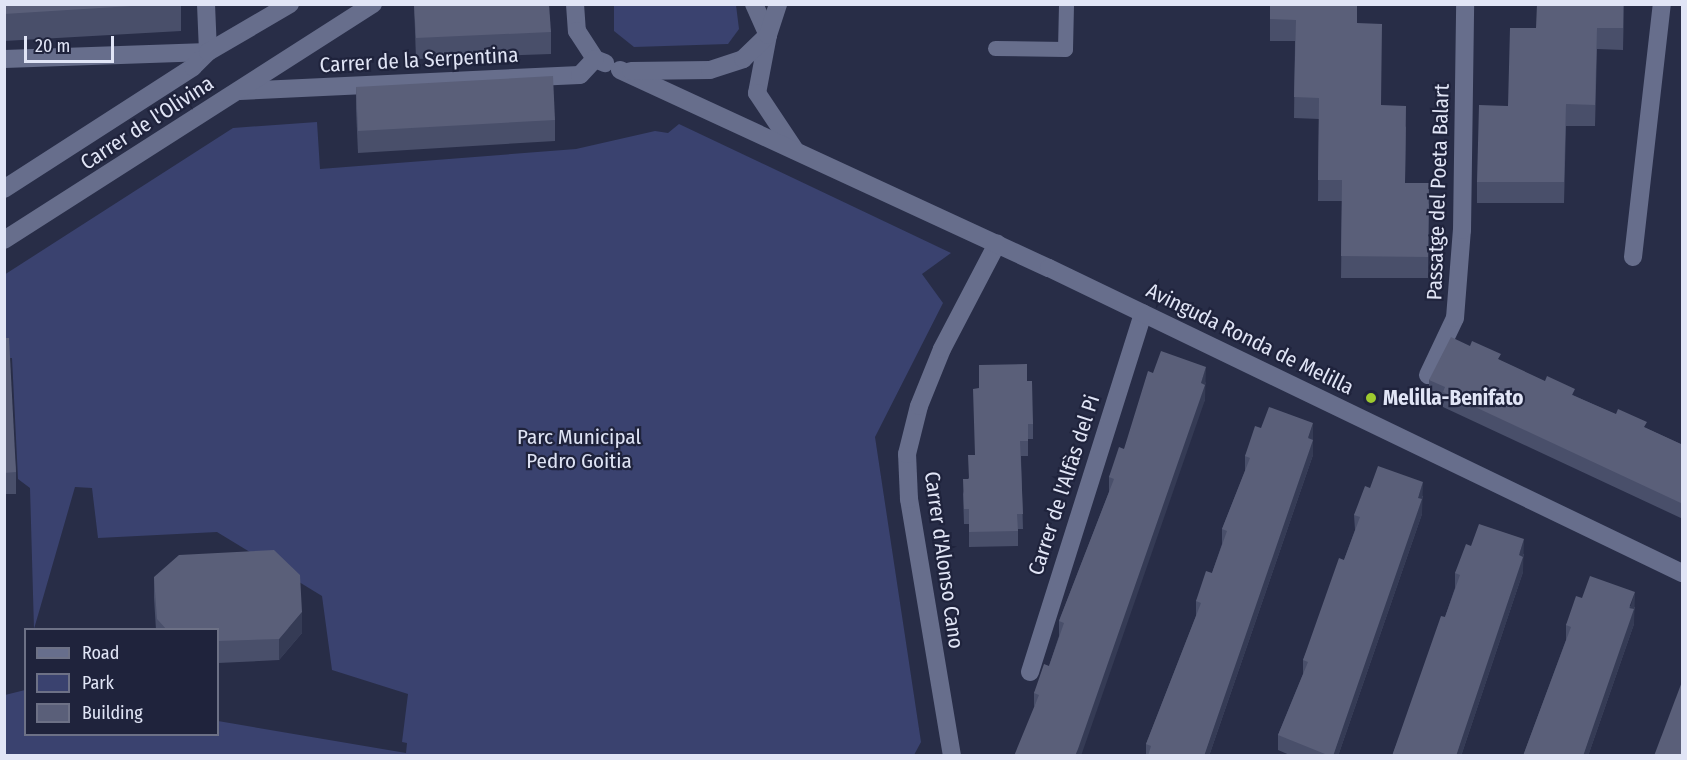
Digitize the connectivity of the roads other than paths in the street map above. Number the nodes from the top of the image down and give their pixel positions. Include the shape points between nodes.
1 (206, 4) edge
2 (290, 4) edge
3 (374, 4) edge
4 (575, 4) edge
5 (591, 4) edge
6 (754, 4) edge
7 (778, 4) edge
8 (1066, 4) edge
9 (1465, 4) edge
10 (1662, 4) edge
11 (577, 31) junction
12 (768, 35) junction
13 (995, 48) dead end
14 (208, 52) junction
15 (4, 59) edge
16 (595, 59) junction
17 (620, 70) junction
18 (238, 91) junction
19 (795, 150) junction
20 (4, 189) edge
21 (4, 240) edge
22 (997, 244) junction
23 (1633, 257) dead end
24 (1143, 313) junction
25 (1428, 375) dead end
26 (1683, 573) edge
27 (1030, 672) dead end
28 (952, 756) edge

1 - 14 street
2 - 14 street, Carrer de l'Olivina
3 - 18 street, Carrer de l'Olivina
4 - 11 street
5 - 11 street
6 - 12 street
7 - 12 street
8 - 13 lane via 1065,49
9 - 25 street, Passatge del Poeta Balart via 1462,230 1455,318
10 - 23 street
11 - 16 street
12 - 17 street via 743,59 710,70
12 - 19 street via 757,93
14 - 15 street
14 - 20 street, Carrer de l'Olivina via 193,67
16 - 17 street, Avinguda Ronda de Melilla
16 - 18 street, Carrer de la Serpentina via 580,75
17 - 19 street, Avinguda Ronda de Melilla
18 - 21 street, Carrer de l'Olivina
19 - 22 street, Avinguda Ronda de Melilla
22 - 24 street, Avinguda Ronda de Melilla
22 - 28 street, Carrer d'Alonso Cano via 942,349 907,454 909,500
24 - 26 street, Avinguda Ronda de Melilla
24 - 27 street, Carrer de l'Alfàs del Pi

